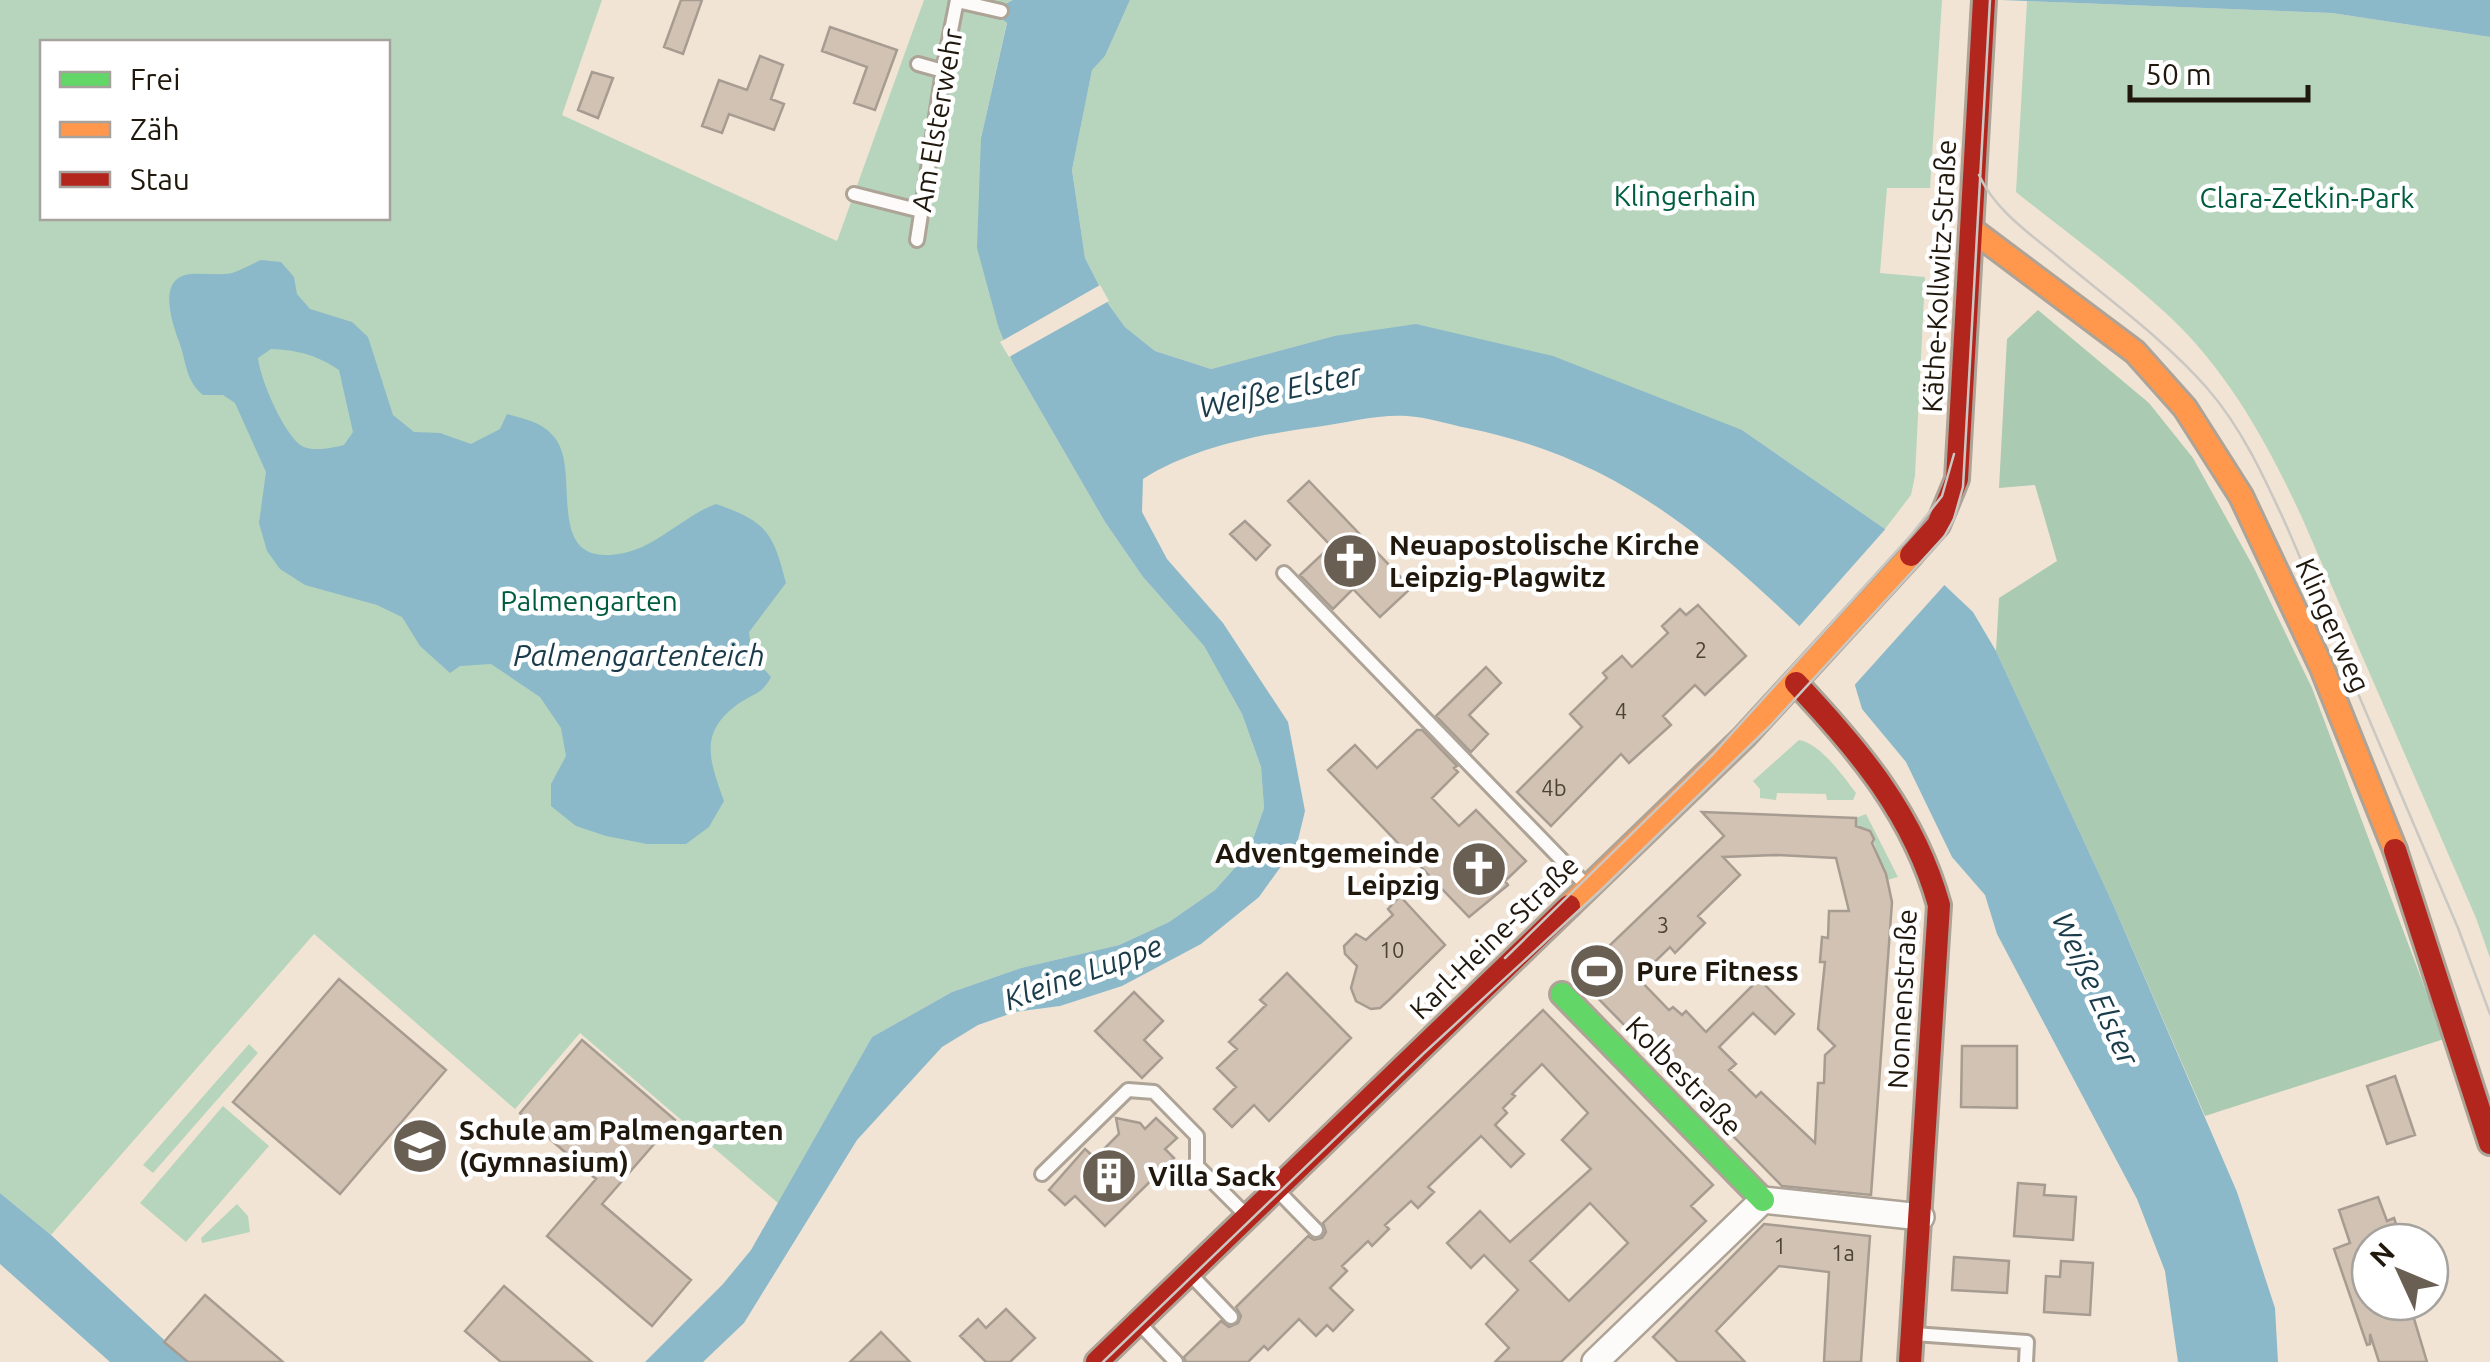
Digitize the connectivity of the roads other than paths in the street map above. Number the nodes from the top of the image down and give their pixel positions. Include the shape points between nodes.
1 (957, 0) edge
2 (1001, 10) dead end
3 (1983, 11) edge
4 (918, 64) dead end
5 (942, 71) junction
6 (854, 194) dead end
7 (921, 211) junction
8 (1972, 230) junction
9 (917, 240) dead end
10 (1921, 545) joint
11 (1284, 573) dead end
12 (1796, 683) junction
13 (1588, 888) junction
14 (1562, 994) dead end
15 (2490, 1142) edge
16 (1042, 1174) dead end
17 (1276, 1190) junction
18 (1763, 1200) junction
19 (1248, 1217) junction
20 (1921, 1217) junction
21 (1316, 1230) dead end
22 (1188, 1273) junction
23 (1231, 1316) dead end
24 (1138, 1322) junction
25 (1912, 1334) junction
26 (1097, 1362) edge
27 (1176, 1362) edge
28 (1595, 1362) edge
29 (1910, 1362) edge
30 (2026, 1362) edge

1 - 2 lane
1 - 5 lane, Am Elsterwehr
3 - 8 main road, Käthe-Kollwitz-Straße
4 - 5 lane
5 - 7 lane, Am Elsterwehr
6 - 7 lane
7 - 9 lane, Am Elsterwehr
8 - 10 main road, Käthe-Kollwitz-Straße via 1957,478 1946,512
8 - 15 main road, Klingerweg via 2135,352 2185,408 2240,496 2322,668 2405,876
10 - 12 main road, Karl-Heine-Straße
11 - 13 lane
12 - 13 main road, Karl-Heine-Straße
12 - 20 main road, Nonnenstraße via 1889,788 1935,886 1939,920
13 - 17 main road, Karl-Heine-Straße
14 - 18 main road, Kolbestraße
16 - 19 lane via 1128,1090 1154,1092 1197,1136 1196,1166
17 - 19 main road, Karl-Heine-Straße
17 - 21 lane
18 - 20 street
18 - 28 street
19 - 22 main road, Karl-Heine-Straße
20 - 25 main road, Nonnenstraße
22 - 23 lane
22 - 24 main road, Karl-Heine-Straße
24 - 26 main road, Karl-Heine-Straße
24 - 27 lane
25 - 29 main road, Nonnenstraße
25 - 30 lane via 2026,1342

